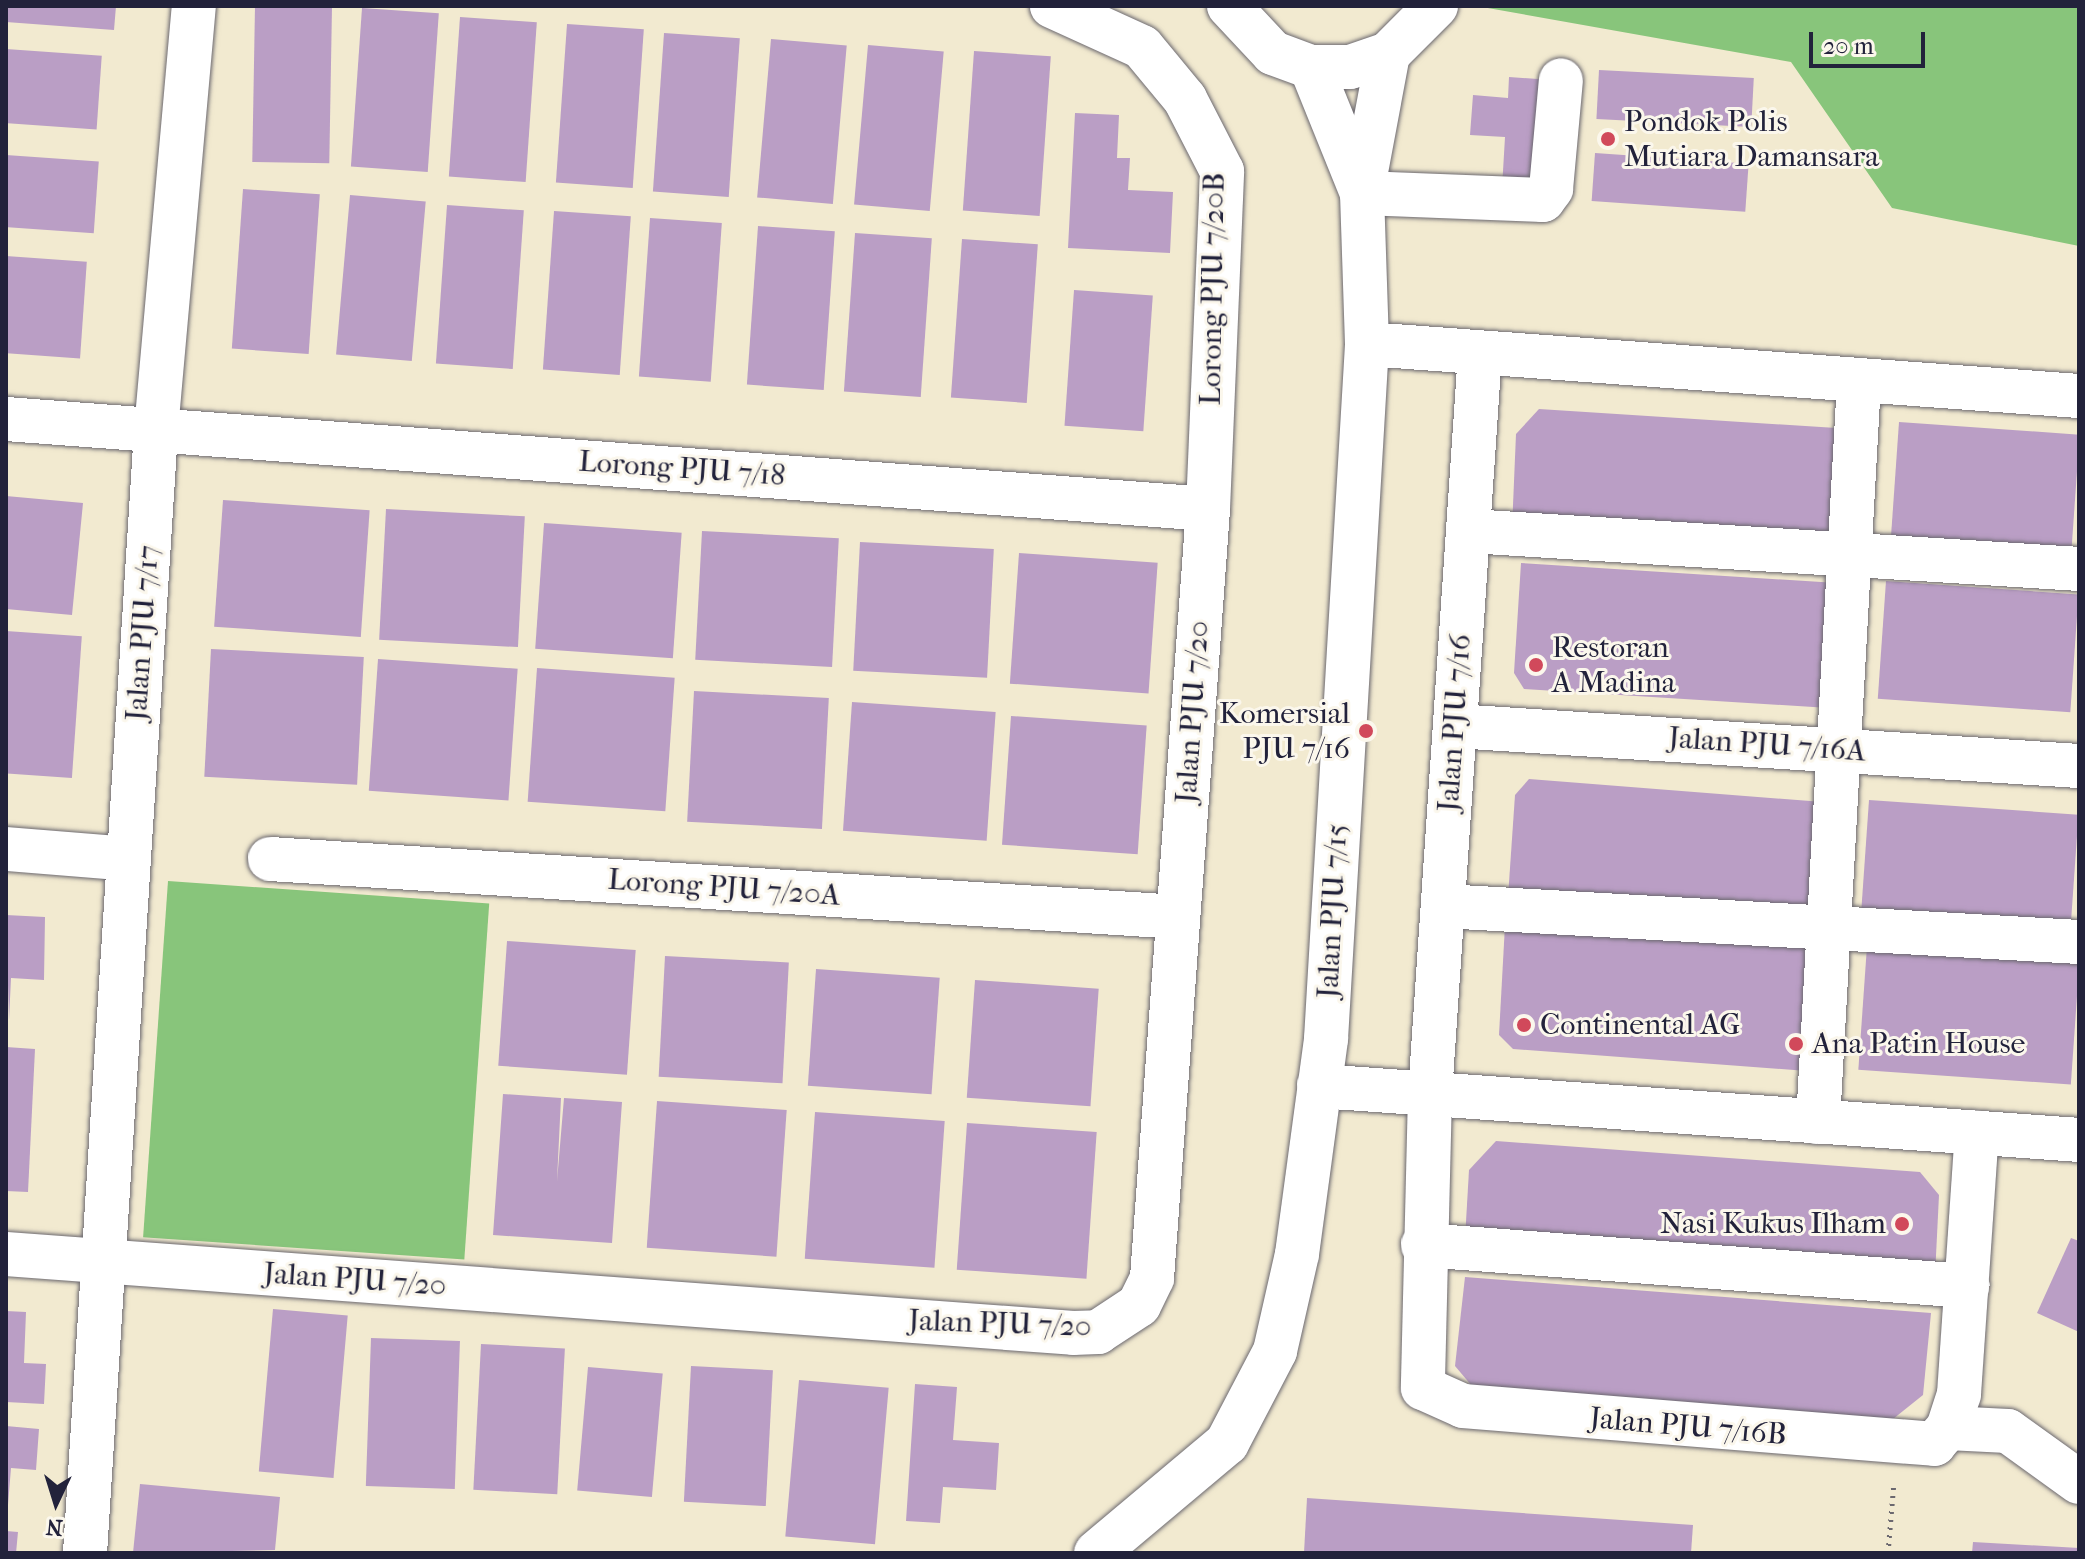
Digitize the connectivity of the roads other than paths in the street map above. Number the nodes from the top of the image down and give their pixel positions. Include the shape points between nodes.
1 (194, 6) edge
2 (1052, 6) edge
3 (1229, 6) edge
4 (1436, 6) edge
5 (1388, 54) junction
6 (1311, 67) junction
7 (1561, 80) dead end
8 (1362, 193) junction
9 (1367, 344) junction
10 (1480, 353) junction
11 (1859, 381) junction
12 (2079, 396) edge
13 (6, 419) edge
14 (156, 430) junction
15 (1208, 509) junction
16 (1469, 531) junction
17 (1850, 555) junction
18 (2079, 569) edge
19 (1455, 726) junction
20 (1839, 750) junction
21 (2079, 766) edge
22 (6, 849) edge
23 (129, 859) junction
24 (270, 859) dead end
25 (1443, 906) junction
26 (1178, 917) junction
27 (1829, 928) junction
28 (2079, 942) edge
29 (1319, 1086) junction
30 (1430, 1094) junction
31 (1818, 1122) junction
32 (1977, 1133) junction
33 (2079, 1140) edge
34 (1423, 1245) junction
35 (6, 1254) edge
36 (103, 1261) junction
37 (1967, 1286) junction
38 (1948, 1428) junction
39 (2079, 1482) edge
40 (85, 1553) edge
41 (1096, 1553) edge

1 - 14 street, Jalan PJU 7/17
2 - 15 street, Lorong PJU 7/20B via 1142,47 1185,99 1222,171
3 - 6 street via 1273,53
4 - 5 street
5 - 6 street via 1350,67
5 - 8 street, Jalan PJU 7/15
6 - 8 street, Jalan PJU 7/15
7 - 8 street via 1551,189 1543,200
8 - 9 street, Jalan PJU 7/15
9 - 10 street
9 - 29 street, Jalan PJU 7/15
10 - 11 street
10 - 16 street, Jalan PJU 7/16
11 - 12 street
11 - 17 street
13 - 14 street, Lorong PJU 7/18
14 - 15 street, Lorong PJU 7/18
14 - 23 street, Jalan PJU 7/17
15 - 26 street, Jalan PJU 7/20
16 - 17 street
16 - 19 street, Jalan PJU 7/16
17 - 18 street
17 - 20 street
19 - 20 street, Jalan PJU 7/16A
19 - 25 street, Jalan PJU 7/16
20 - 21 street, Jalan PJU 7/16A
20 - 27 street
22 - 23 street
23 - 36 street, Jalan PJU 7/17
24 - 26 street, Lorong PJU 7/20A
25 - 27 street
25 - 30 street, Jalan PJU 7/16
26 - 36 street, Jalan PJU 7/20 via 1152,1278 1139,1305 1098,1332
27 - 28 street
27 - 31 street
29 - 30 street
29 - 41 street, Jalan PJU 7/15 via 1275,1351 1227,1443
30 - 31 street
30 - 34 street, Jalan PJU 7/16B
31 - 32 street
32 - 33 street
32 - 37 street
34 - 37 street
34 - 38 street, Jalan PJU 7/16B via 1418,1371 1423,1388 1445,1404 1912,1447 1934,1444
35 - 36 street, Jalan PJU 7/20
36 - 40 street, Jalan PJU 7/17
37 - 38 street via 1959,1394
38 - 39 street via 2008,1431

